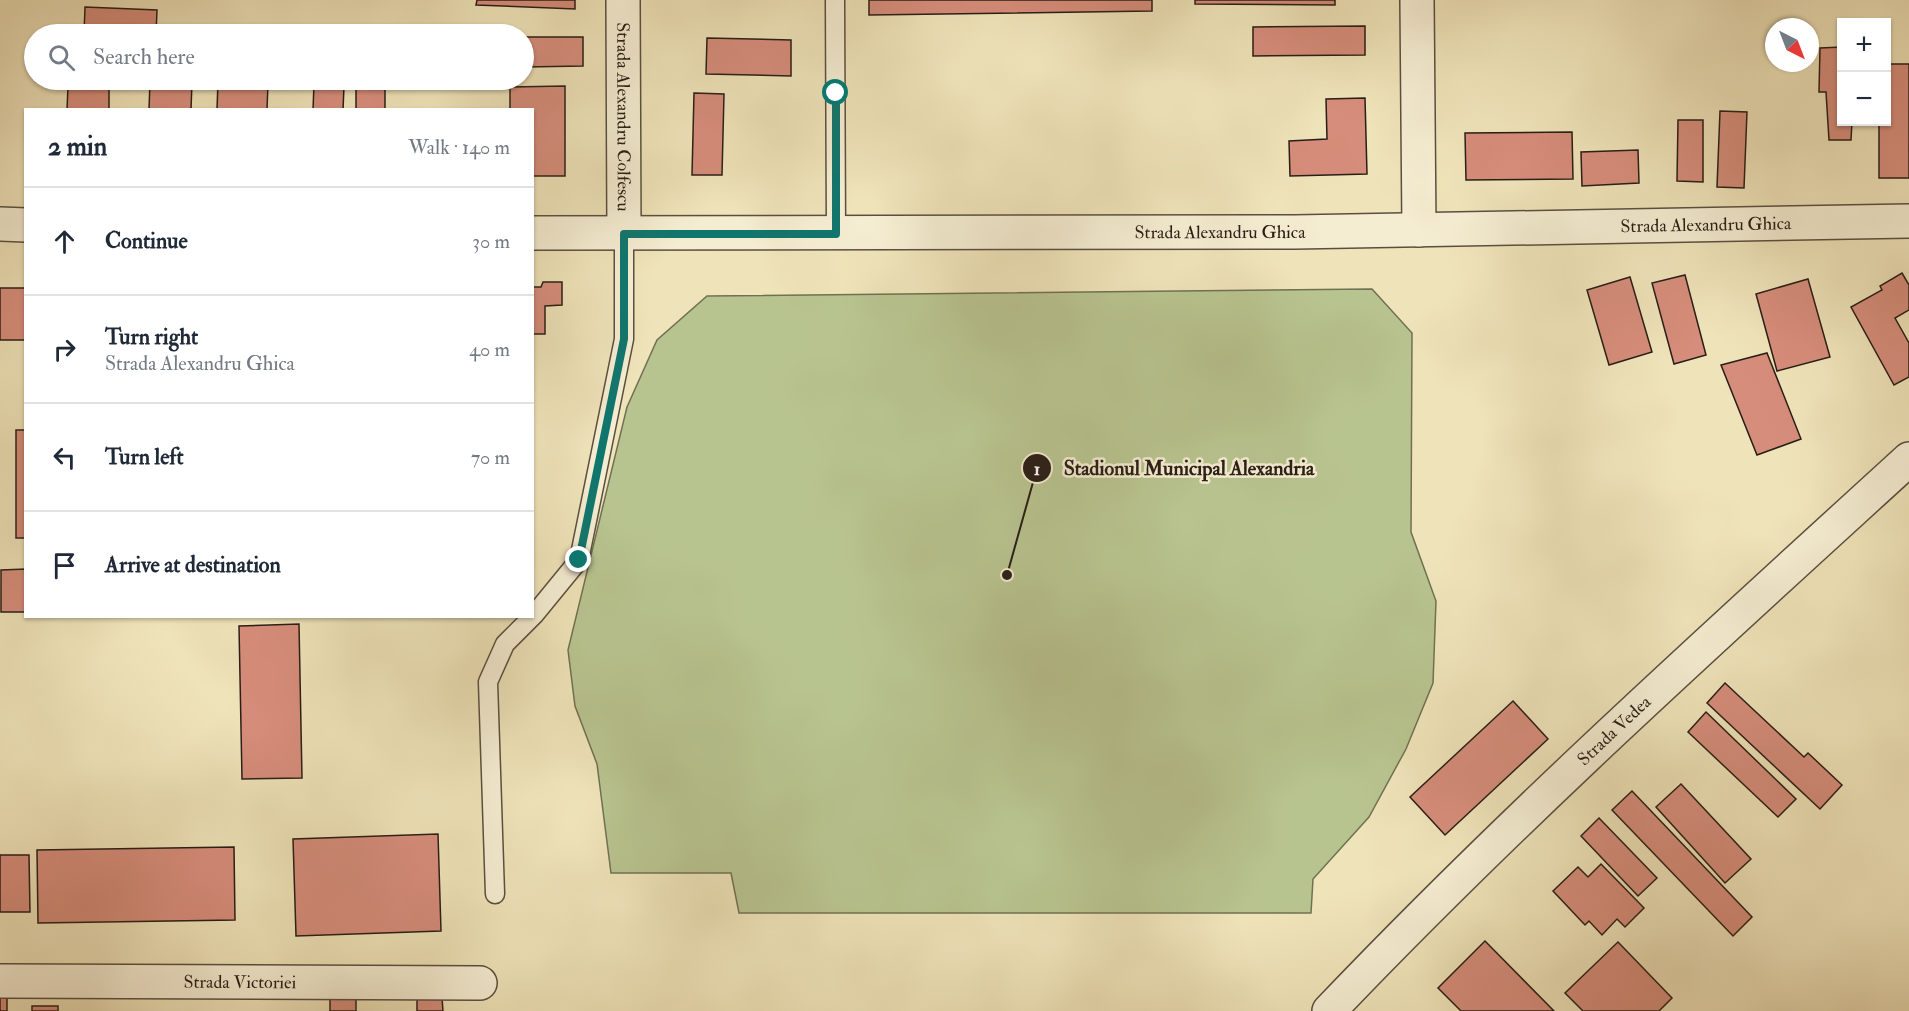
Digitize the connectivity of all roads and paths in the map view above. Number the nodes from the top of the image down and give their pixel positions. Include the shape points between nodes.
1 (623, 0) edge
2 (835, 0) edge
3 (1417, 0) edge
4 (1909, 221) edge
5 (0, 224) edge
6 (24, 225) edge
7 (1419, 230) junction
8 (534, 233) edge
9 (624, 234) junction
10 (836, 234) junction
11 (1909, 459) edge
12 (534, 613) edge
13 (530, 618) edge
14 (495, 894) dead end
15 (0, 981) edge
16 (480, 983) dead end
17 (1329, 1011) edge

1 - 9 street, Strada Alexandru Colfescu
2 - 10 lane
3 - 7 street
4 - 7 street, Strada Alexandru Ghica
5 - 6 street
7 - 10 street, Strada Alexandru Ghica
8 - 9 street, Strada Alexandru Ghica
9 - 10 street, Strada Alexandru Ghica
9 - 12 lane via 624,339 579,560
11 - 17 street, Strada Vedea via 1708,642 1441,897
13 - 14 lane via 505,644 488,682
15 - 16 street, Strada Victoriei

